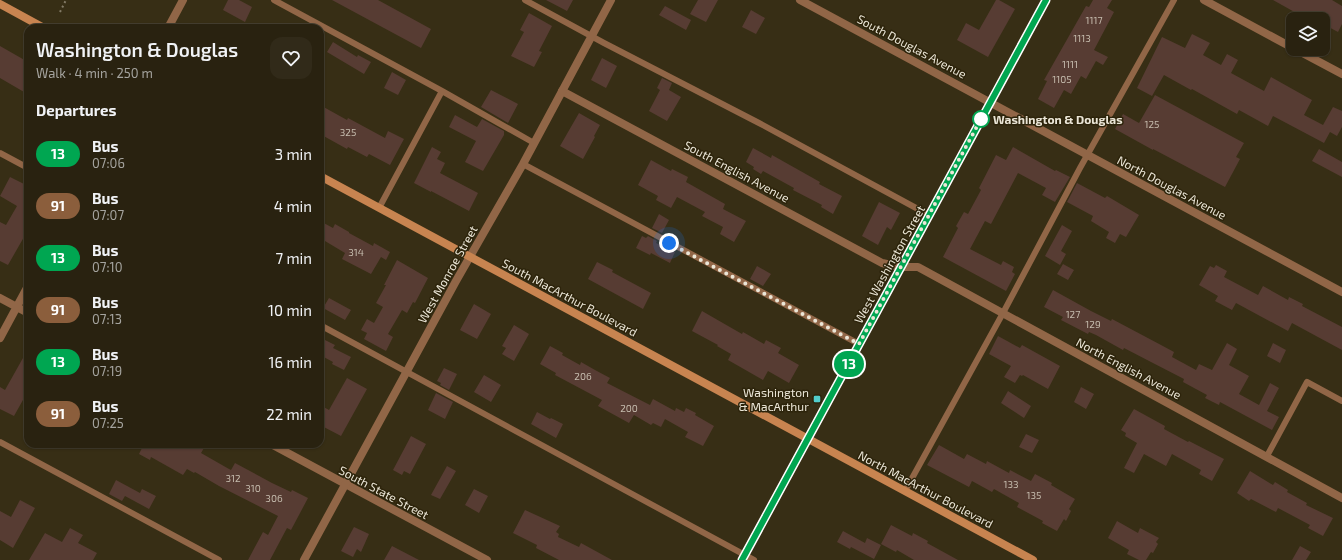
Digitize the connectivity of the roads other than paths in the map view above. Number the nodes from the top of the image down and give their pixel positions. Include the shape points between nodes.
1 (183, 0) edge
2 (274, 0) edge
3 (525, 0) edge
4 (611, 0) edge
5 (800, 0) edge
6 (1046, 0) edge
7 (1174, 0) edge
8 (1204, 0) edge
9 (0, 4) edge
10 (37, 24) edge
11 (170, 24) edge
12 (318, 24) edge
13 (324, 27) edge
14 (592, 36) junction
15 (1286, 44) edge
16 (1309, 56) edge
17 (1342, 74) edge
18 (562, 91) junction
19 (442, 92) junction
20 (990, 102) junction
21 (534, 143) junction
22 (0, 153) edge
23 (1088, 155) junction
24 (523, 164) junction
25 (24, 166) edge
26 (324, 178) edge
27 (379, 208) junction
28 (929, 215) junction
29 (470, 257) junction
30 (901, 267) junction
31 (1342, 292) edge
32 (24, 294) edge
33 (0, 298) edge
34 (17, 307) junction
35 (24, 311) edge
36 (1003, 313) junction
37 (324, 328) edge
38 (0, 338) edge
39 (859, 344) junction
40 (406, 373) junction
41 (1342, 401) edge
42 (808, 439) junction
43 (0, 442) edge
44 (278, 448) edge
45 (1267, 456) junction
46 (346, 485) junction
47 (905, 491) junction
48 (1342, 498) edge
49 (743, 558) edge
50 (219, 560) edge
51 (304, 560) edge
52 (487, 560) edge
53 (754, 560) edge
54 (1033, 560) edge

1 - 11 street
2 - 12 lane
3 - 14 lane
4 - 14 street, West Monroe Street
5 - 20 street, South Douglas Avenue
6 - 20 street, West Washington Street
7 - 23 lane
8 - 15 street
9 - 10 main road
13 - 19 lane
14 - 18 street, West Monroe Street
14 - 28 lane
16 - 17 street
18 - 21 street, West Monroe Street
18 - 30 street, South English Avenue via 882,263
19 - 21 lane
19 - 27 lane
20 - 23 street, North Douglas Avenue
20 - 28 street, West Washington Street
21 - 24 street, West Monroe Street
22 - 25 lane
23 - 31 street, North Douglas Avenue
23 - 36 lane
24 - 29 street, West Monroe Street
24 - 39 lane
26 - 27 main road, South MacArthur Boulevard
27 - 29 main road, South MacArthur Boulevard
28 - 30 street, West Washington Street
29 - 40 street, West Monroe Street
29 - 42 main road, South MacArthur Boulevard
30 - 36 street, North English Avenue via 918,267
30 - 39 street, West Washington Street
32 - 34 street
33 - 34 street
34 - 35 street
34 - 38 street
36 - 45 street, North English Avenue
36 - 47 lane
37 - 40 lane
39 - 42 street, West Washington Street
40 - 46 street, West Monroe Street
40 - 49 lane
41 - 45 lane via 1307,382
42 - 47 main road, North MacArthur Boulevard
42 - 49 street, West Washington Street
43 - 50 lane
44 - 46 street, South State Street
45 - 48 street, North English Avenue
46 - 51 street, West Monroe Street
46 - 52 street, South State Street
47 - 54 main road, North MacArthur Boulevard
49 - 53 lane

